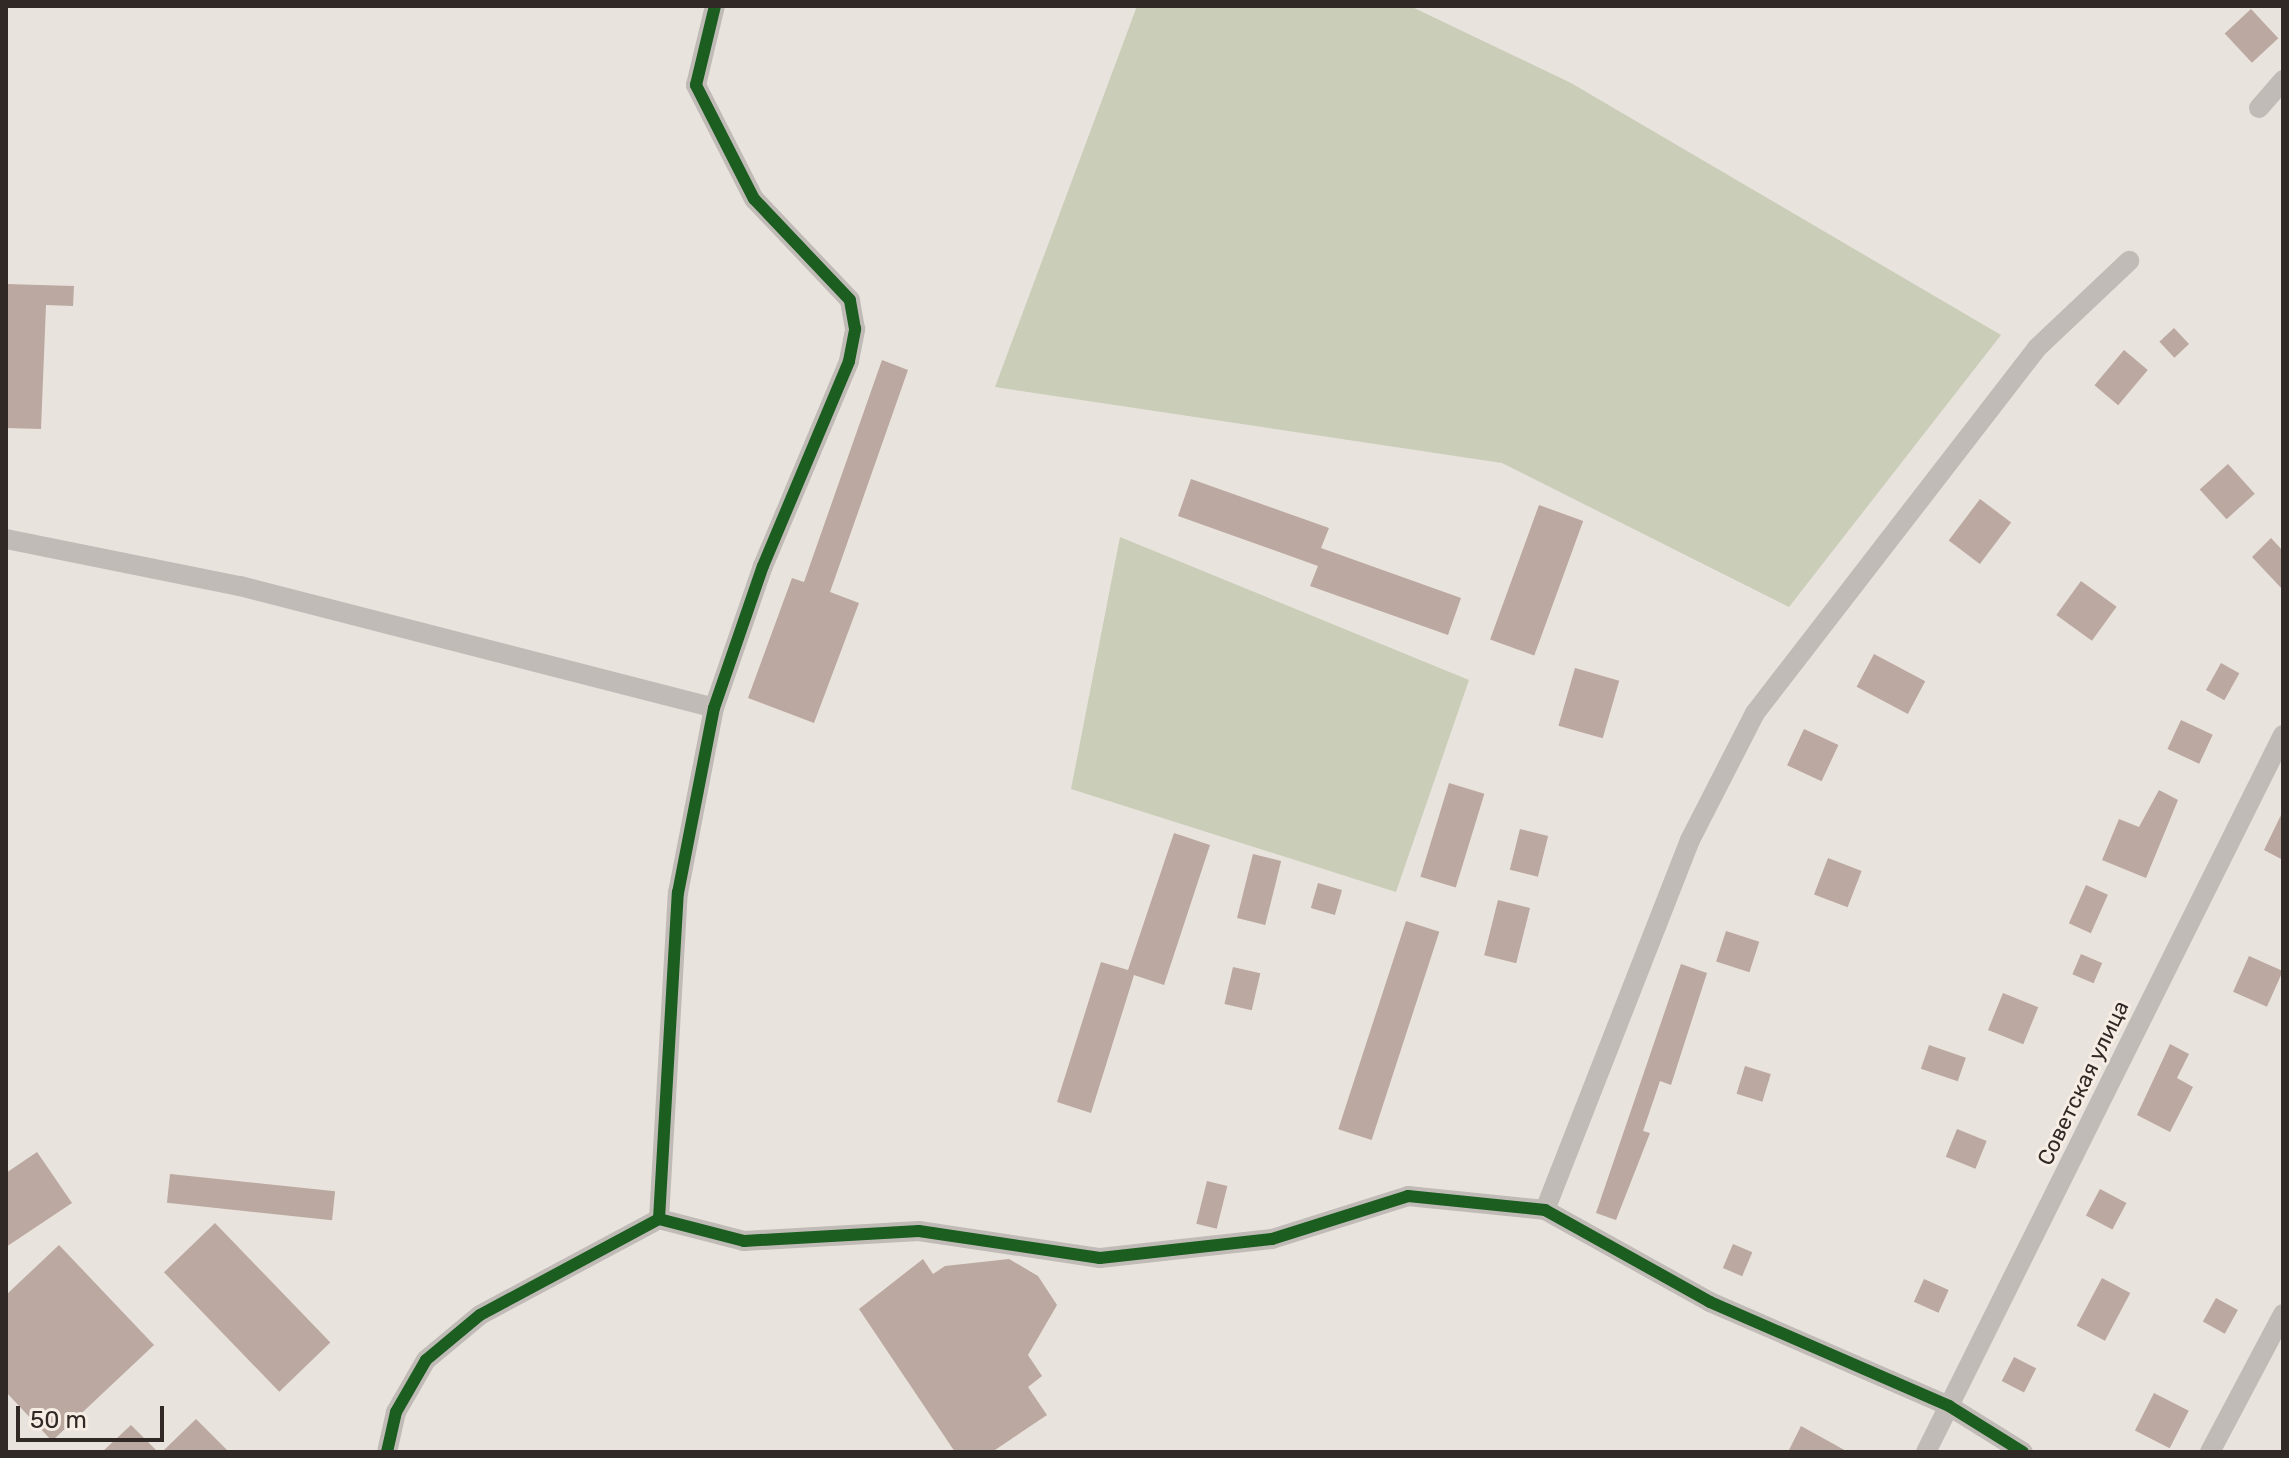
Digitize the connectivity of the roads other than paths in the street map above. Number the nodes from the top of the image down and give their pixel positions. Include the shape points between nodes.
1 (715, 6) edge
2 (2283, 80) edge
3 (2259, 108) dead end
4 (2129, 261) dead end
5 (6, 539) edge
6 (714, 708) junction
7 (2283, 735) edge
8 (1545, 1210) junction
9 (659, 1219) junction
10 (2283, 1314) edge
11 (1949, 1406) junction
12 (387, 1452) edge
13 (1926, 1452) edge
14 (2023, 1452) edge
15 (2210, 1452) edge

1 - 6 street via 696,85 754,199 850,300 855,329 849,361 763,566
2 - 3 street
4 - 8 street via 2037,348 1755,713 1690,840
5 - 6 street via 240,586
6 - 9 street via 678,893
7 - 11 street, Советская улица
8 - 9 street via 1408,1196 1272,1239 1100,1258 919,1231 744,1241
8 - 11 street via 1710,1302
9 - 12 street via 480,1315 426,1360 396,1412
10 - 15 street
11 - 13 street, Советская улица
11 - 14 street

